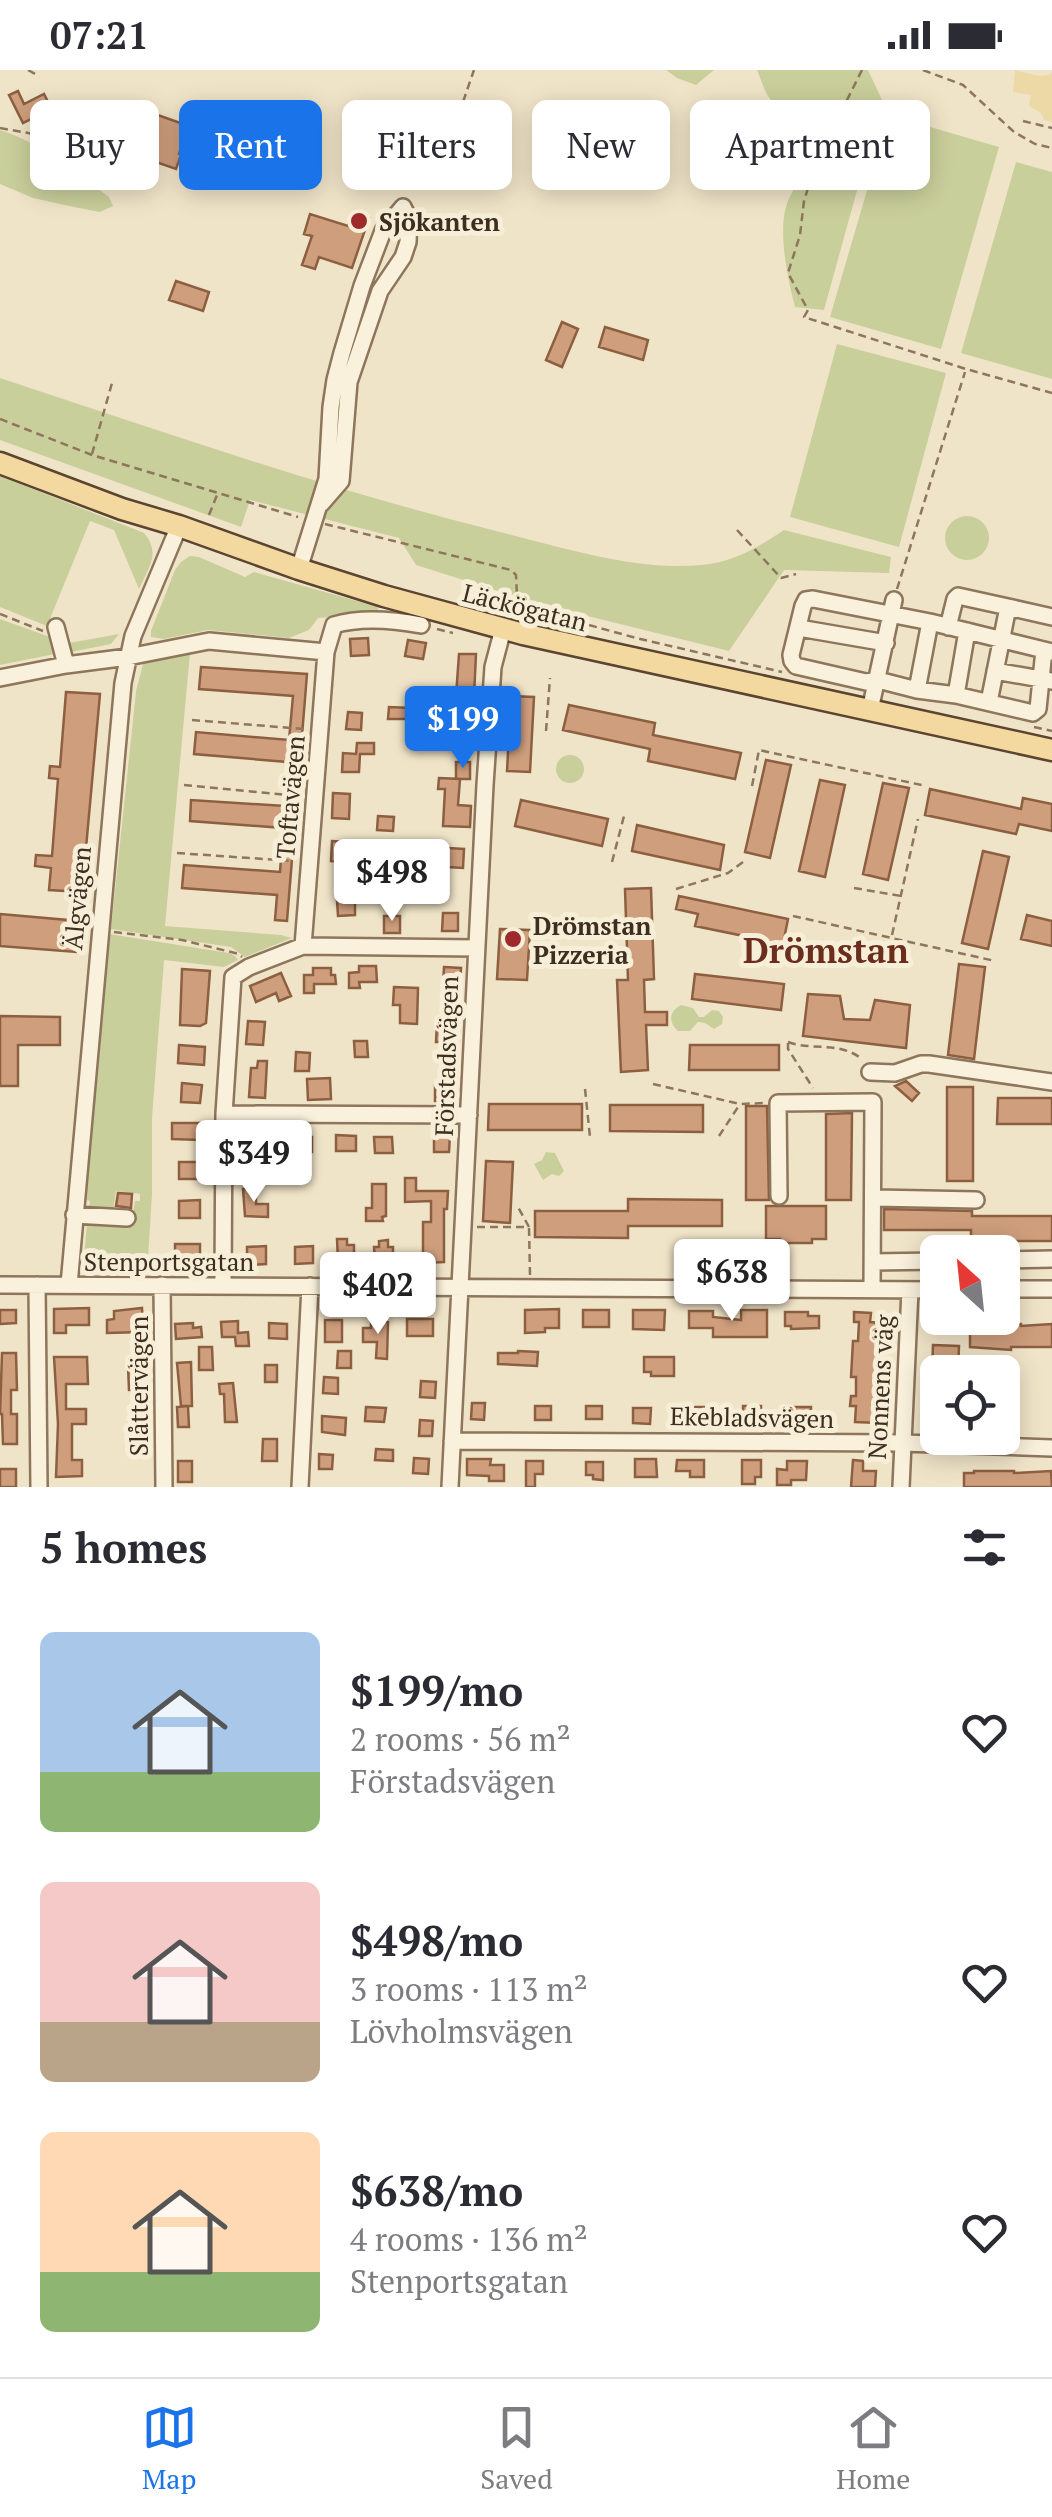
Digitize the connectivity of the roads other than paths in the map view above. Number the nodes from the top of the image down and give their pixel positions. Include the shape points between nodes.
1 (0, 463) edge
2 (321, 504) junction
3 (179, 526) junction
4 (300, 569) junction
5 (893, 607) junction
6 (1008, 607) junction
7 (1052, 618) edge
8 (930, 622) junction
9 (421, 625) dead end
10 (948, 627) junction
11 (502, 628) junction
12 (799, 628) junction
13 (57, 632) road end
14 (967, 632) junction
15 (1000, 640) junction
16 (886, 643) junction
17 (1048, 651) edge
18 (326, 652) junction
19 (128, 657) junction
20 (66, 666) junction
21 (995, 671) junction
22 (0, 678) edge
23 (878, 680) junction
24 (1047, 680) edge
25 (917, 690) junction
26 (956, 695) junction
27 (989, 702) junction
28 (870, 710) junction
29 (1052, 750) edge
30 (303, 946) junction
31 (476, 948) junction
32 (870, 1072) road end
33 (1052, 1082) edge
34 (224, 1114) junction
35 (468, 1115) junction
36 (780, 1196) dead end
37 (874, 1198) junction
38 (976, 1200) dead end
39 (74, 1214) junction
40 (127, 1218) dead end
41 (1052, 1259) edge
42 (1020, 1260) edge
43 (920, 1261) edge
44 (873, 1262) junction
45 (0, 1285) edge
46 (37, 1285) junction
47 (69, 1285) junction
48 (162, 1285) junction
49 (223, 1285) junction
50 (310, 1286) junction
51 (460, 1286) junction
52 (872, 1289) junction
53 (1052, 1289) edge
54 (910, 1290) junction
55 (920, 1290) edge
56 (1020, 1290) edge
57 (452, 1441) junction
58 (903, 1443) junction
59 (1052, 1448) edge
60 (39, 1487) edge
61 (164, 1487) edge
62 (300, 1487) edge
63 (450, 1487) edge
64 (900, 1487) edge

1 - 3 main road, Läckögatan
2 - 2 street via 342,481 349,382 380,292 408,242 403,207 383,232 335,380
2 - 4 street
3 - 4 main road, Läckögatan
3 - 19 street, Älgvägen
4 - 11 main road, Läckögatan
5 - 8 street
5 - 12 street via 806,600
5 - 16 street
6 - 7 street
6 - 10 street via 958,596
6 - 15 street
8 - 10 street
8 - 25 street
9 - 18 street via 346,622 334,626
10 - 14 street
11 - 28 main road, Läckögatan
11 - 31 street, Förstadsvägen via 493,668
12 - 16 street
12 - 23 street via 791,655 796,666
13 - 20 street
14 - 15 street
14 - 26 street
15 - 17 street
15 - 21 street
16 - 23 street
17 - 24 street
18 - 19 street via 209,641
18 - 30 street, Toftavägen
19 - 20 street
19 - 39 street, Älgvägen
20 - 22 street
21 - 24 street
21 - 27 street
23 - 25 street
23 - 28 street
24 - 27 street via 1037,712
25 - 26 street
26 - 27 street
28 - 29 main road, Läckögatan
30 - 31 street
30 - 34 street via 234,978
31 - 35 street, Förstadsvägen
32 - 33 street via 921,1064
34 - 35 street
34 - 49 street
35 - 51 street, Förstadsvägen
36 - 37 street via 778,1103 874,1102
37 - 38 street
37 - 44 street
39 - 40 street
39 - 47 street, Älgvägen
41 - 42 street
43 - 44 street
44 - 52 street
45 - 46 street, Stenportsgatan
46 - 47 street, Stenportsgatan
46 - 60 street
47 - 48 street, Stenportsgatan
48 - 49 street, Stenportsgatan
48 - 61 street, Slåttervägen
49 - 50 street, Stenportsgatan
50 - 51 street, Stenportsgatan
50 - 62 street
51 - 52 street, Stenportsgatan
51 - 57 street, Förstadsvägen
52 - 54 street, Stenportsgatan
53 - 56 street
54 - 55 street, Stenportsgatan
54 - 58 street, Nonnens väg
57 - 58 street, Ekebladsvägen
57 - 63 street, Förstadsvägen
58 - 59 street, Ekebladsvägen
58 - 64 street, Nonnens väg

